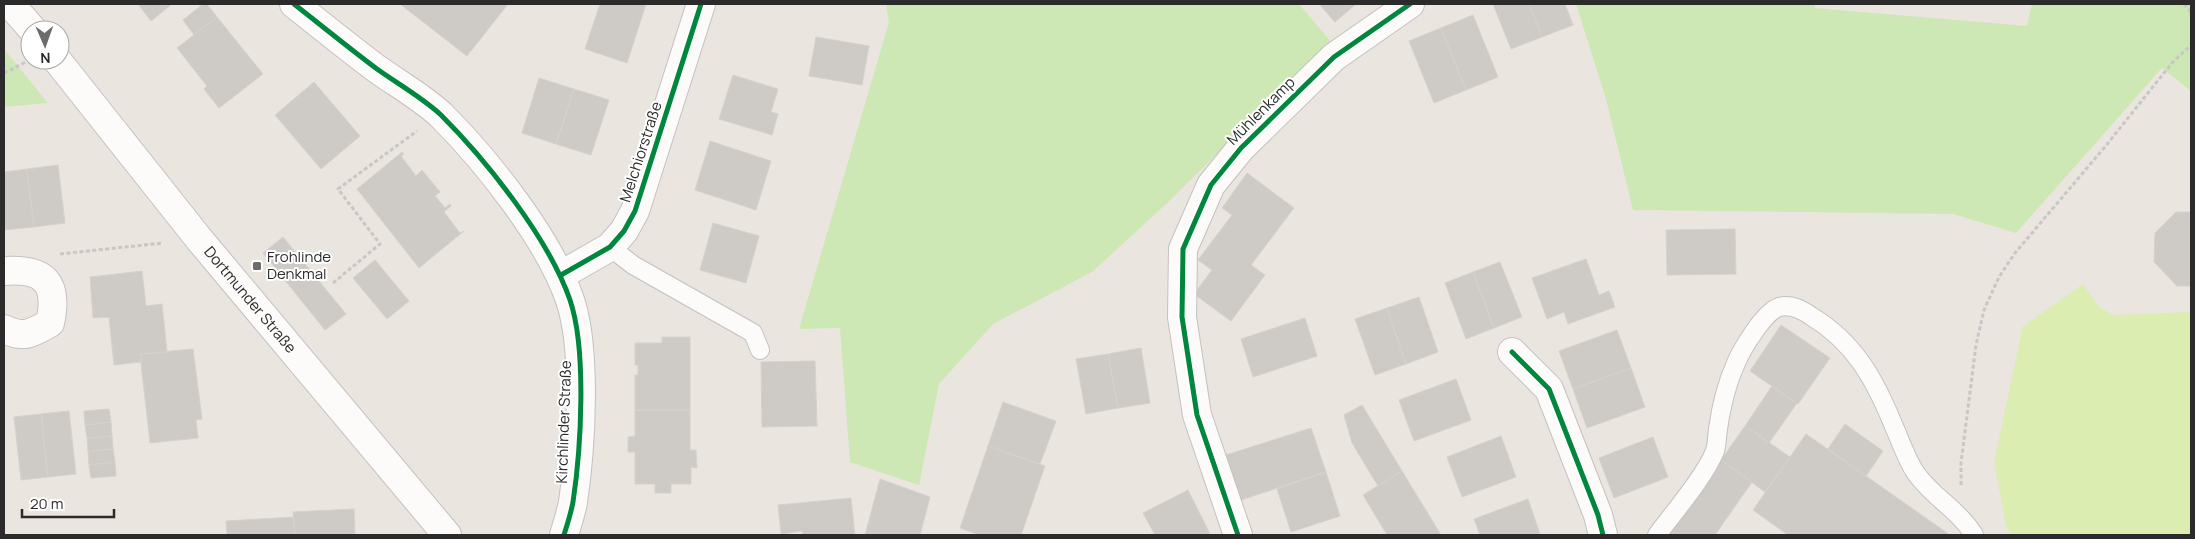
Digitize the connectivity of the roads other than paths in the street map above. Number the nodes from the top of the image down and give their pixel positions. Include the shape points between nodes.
1 (10, 4) edge
2 (294, 4) edge
3 (701, 4) edge
4 (1410, 4) edge
5 (24, 20) edge
6 (65, 70) edge
7 (610, 248) junction
8 (12, 270) edge
9 (561, 275) junction
10 (4, 329) edge
11 (760, 350) dead end
12 (1512, 352) dead end
13 (447, 535) edge
14 (564, 535) edge
15 (1238, 535) edge
16 (1603, 535) edge
17 (1657, 535) edge
18 (1974, 535) edge

1 - 5 street
2 - 9 street, Kirchlinder Straße via 364,60 440,114 482,160 521,212
3 - 7 street, Melchiorstraße via 635,211
4 - 15 street, Mühlenkamp via 1334,56 1241,148 1211,185 1183,248 1182,317 1197,415
6 - 13 street, Dortmunder Straße via 199,239
7 - 9 street, Melchiorstraße
7 - 11 lane via 633,265 753,334
8 - 10 street via 40,274 50,288 54,306 50,323 33,333 14,335
9 - 14 street, Kirchlinder Straße via 571,302 580,384 573,504
12 - 16 street via 1549,388
17 - 18 lane via 1716,450 1722,408 1736,363 1768,314 1779,308 1797,307 1840,336 1860,359 1915,471 1930,492 1961,518

